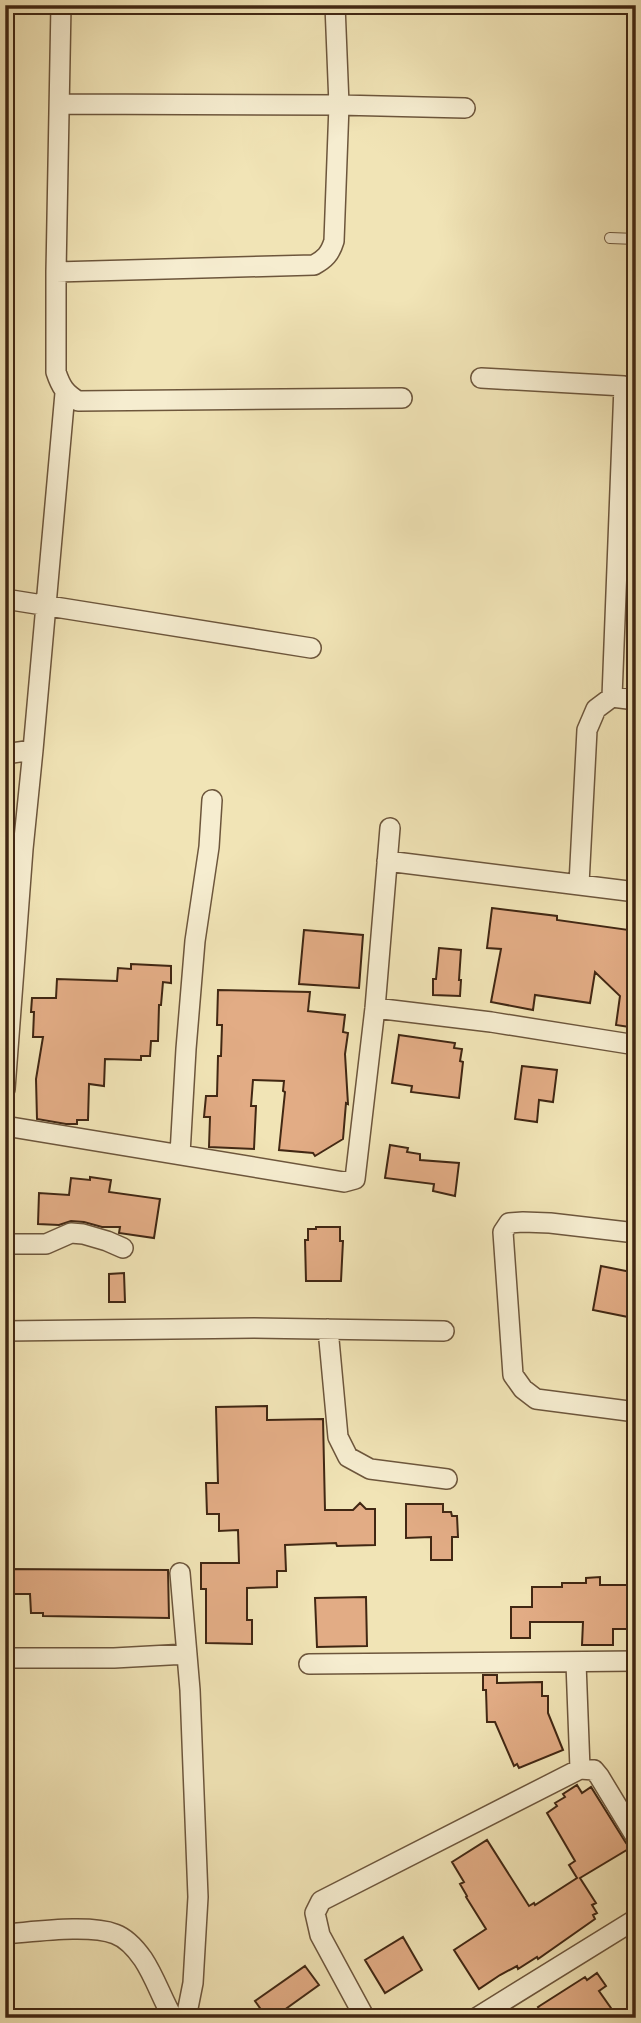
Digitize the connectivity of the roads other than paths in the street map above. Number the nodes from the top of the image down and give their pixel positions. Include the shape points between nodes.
1 (61, 5) edge
2 (335, 5) edge
3 (60, 104) junction
4 (339, 105) junction
5 (465, 108) dead end
6 (610, 238) dead end
7 (636, 239) edge
8 (56, 272) junction
9 (481, 378) dead end
10 (630, 387) edge
11 (65, 393) junction
12 (402, 398) dead end
13 (5, 598) edge
14 (46, 606) junction
15 (311, 648) dead end
16 (612, 698) junction
17 (636, 700) edge
18 (33, 750) junction
19 (5, 754) edge
20 (212, 800) dead end
21 (390, 828) dead end
22 (387, 861) junction
23 (579, 884) junction
24 (636, 892) edge
25 (375, 1009) junction
26 (636, 1045) edge
27 (5, 1089) edge
28 (5, 1126) edge
29 (180, 1154) junction
30 (636, 1233) edge
31 (5, 1244) edge
32 (123, 1248) dead end
33 (328, 1329) junction
34 (5, 1331) edge
35 (444, 1331) dead end
36 (636, 1412) edge
37 (447, 1479) dead end
38 (180, 1573) dead end
39 (187, 1654) junction
40 (5, 1658) edge
41 (636, 1661) edge
42 (576, 1663) junction
43 (309, 1664) dead end
44 (580, 1769) junction
45 (636, 1837) edge
46 (636, 1919) edge
47 (5, 1934) edge
48 (173, 2018) edge
49 (186, 2018) edge
50 (365, 2018) edge
51 (476, 2018) edge

1 - 3 street
2 - 4 street
3 - 4 street
3 - 8 street
4 - 5 street
4 - 8 street via 334,241 323,260 314,265
6 - 7 lane
8 - 11 street via 56,372
9 - 10 street
10 - 16 street
11 - 12 street via 78,401
11 - 14 street
13 - 14 street
14 - 15 street
14 - 18 street
16 - 17 street
16 - 23 street via 596,709 587,730
18 - 19 street
18 - 27 street
20 - 29 street via 195,941
21 - 22 street
22 - 23 street
22 - 25 street
23 - 24 street
25 - 26 street
25 - 29 street via 355,1179 344,1182
28 - 29 street
30 - 36 street via 523,1222 509,1223 503,1232 513,1375 523,1389 536,1399
31 - 32 street via 46,1244 71,1233
33 - 34 street
33 - 35 street
33 - 37 street via 338,1437 348,1457 370,1469
38 - 39 street
39 - 40 street
39 - 49 street via 198,1897 193,1983
41 - 42 street
42 - 43 street
42 - 44 street
44 - 45 street via 594,1770 599,1776
44 - 50 street via 321,1900 316,1913 320,1935
46 - 51 street
47 - 48 street via 100,1930 116,1934 143,1959

